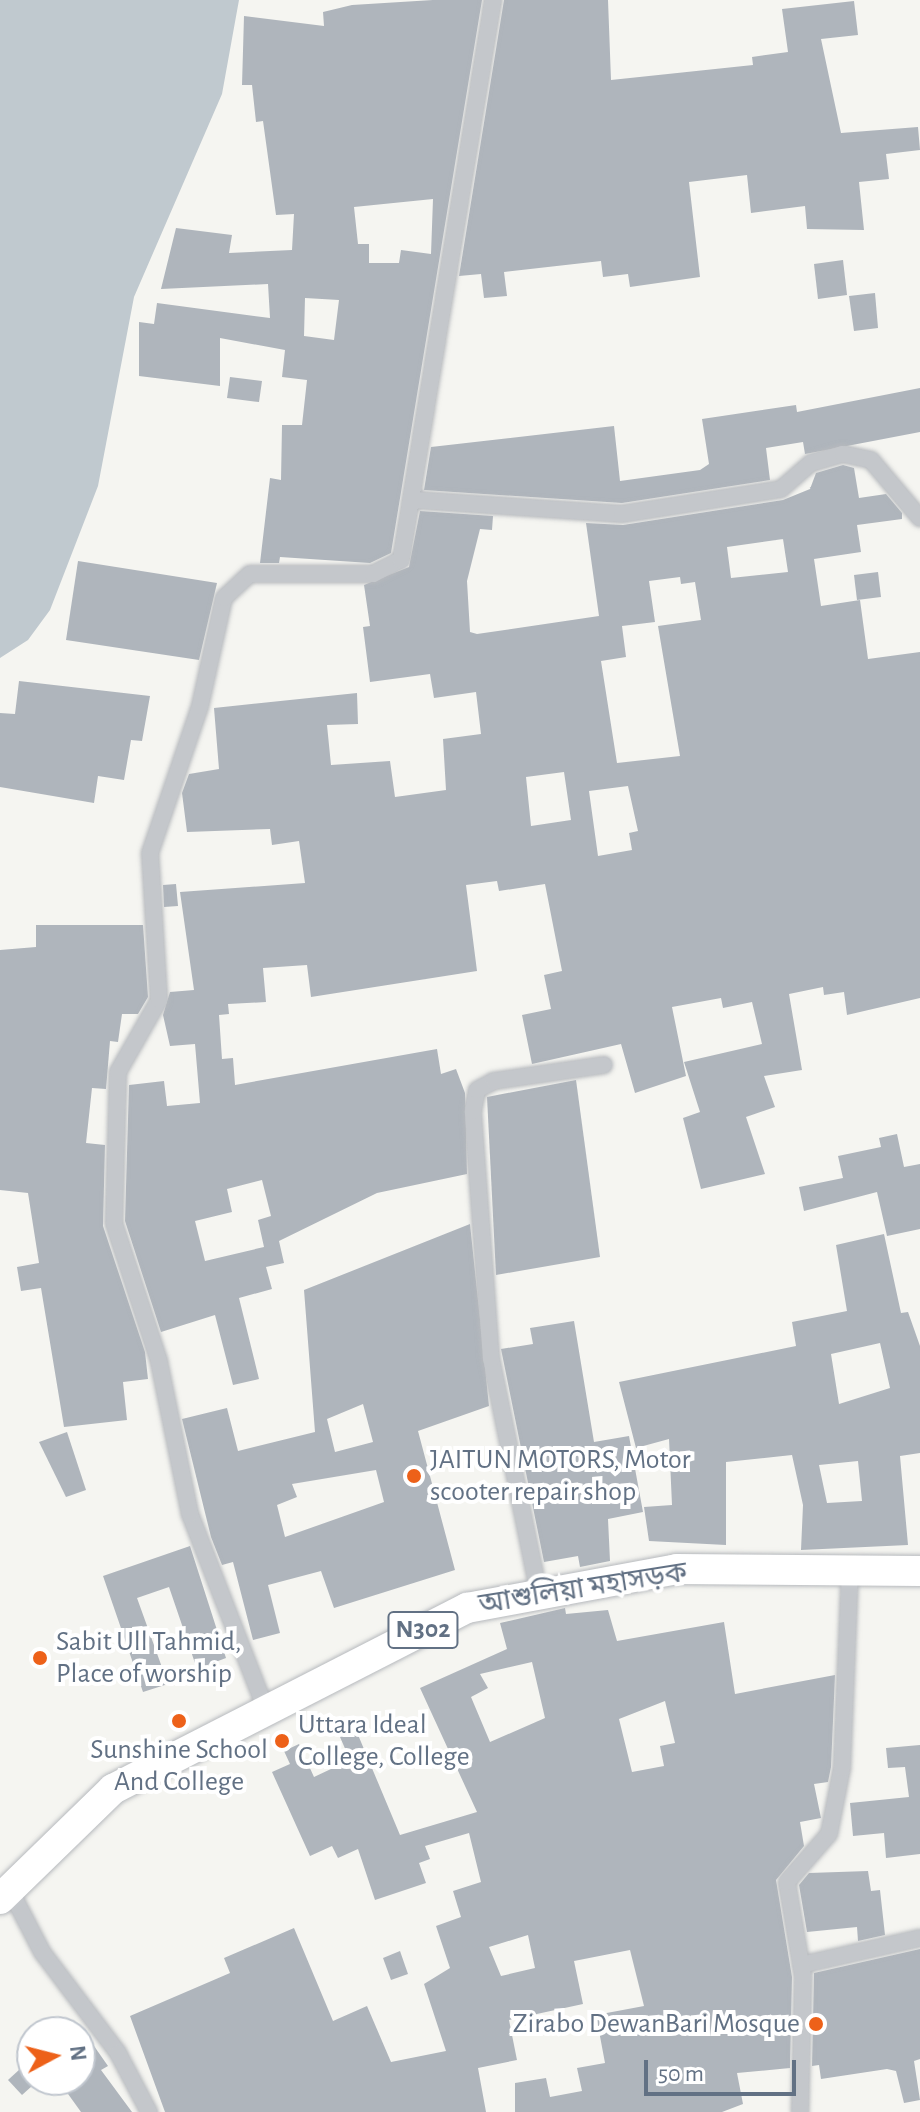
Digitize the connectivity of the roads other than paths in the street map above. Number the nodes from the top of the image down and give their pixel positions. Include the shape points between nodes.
1 (493, 0) edge
2 (415, 500) junction
3 (920, 518) edge
4 (604, 1065) dead end
5 (850, 1570) junction
6 (920, 1571) edge
7 (539, 1594) junction
8 (266, 1710) junction
9 (4, 1892) edge
10 (920, 1938) edge
11 (801, 1965) junction
12 (149, 2112) edge
13 (800, 2112) edge

1 - 2 street
2 - 3 street via 622,514 781,489 811,463 843,454 871,460
2 - 8 street via 401,560 386,571 250,574 224,598 200,706 150,853 159,1000 118,1072 114,1223 159,1361 208,1569
4 - 7 street via 494,1081 477,1090 473,1111 491,1359
5 - 6 highway, আশুলিয়া মহাসড়ক / N302
5 - 7 highway, আশুলিয়া মহাসড়ক / N302 via 677,1569
5 - 11 street via 840,1781 829,1834 787,1882
7 - 8 highway, আশুলিয়া মহাসড়ক / N302 via 467,1608
8 - 9 highway, আশুলিয়া মহাসড়ক / N302 via 113,1789
9 - 12 street via 118,2053
10 - 11 street
11 - 13 street via 806,2072

